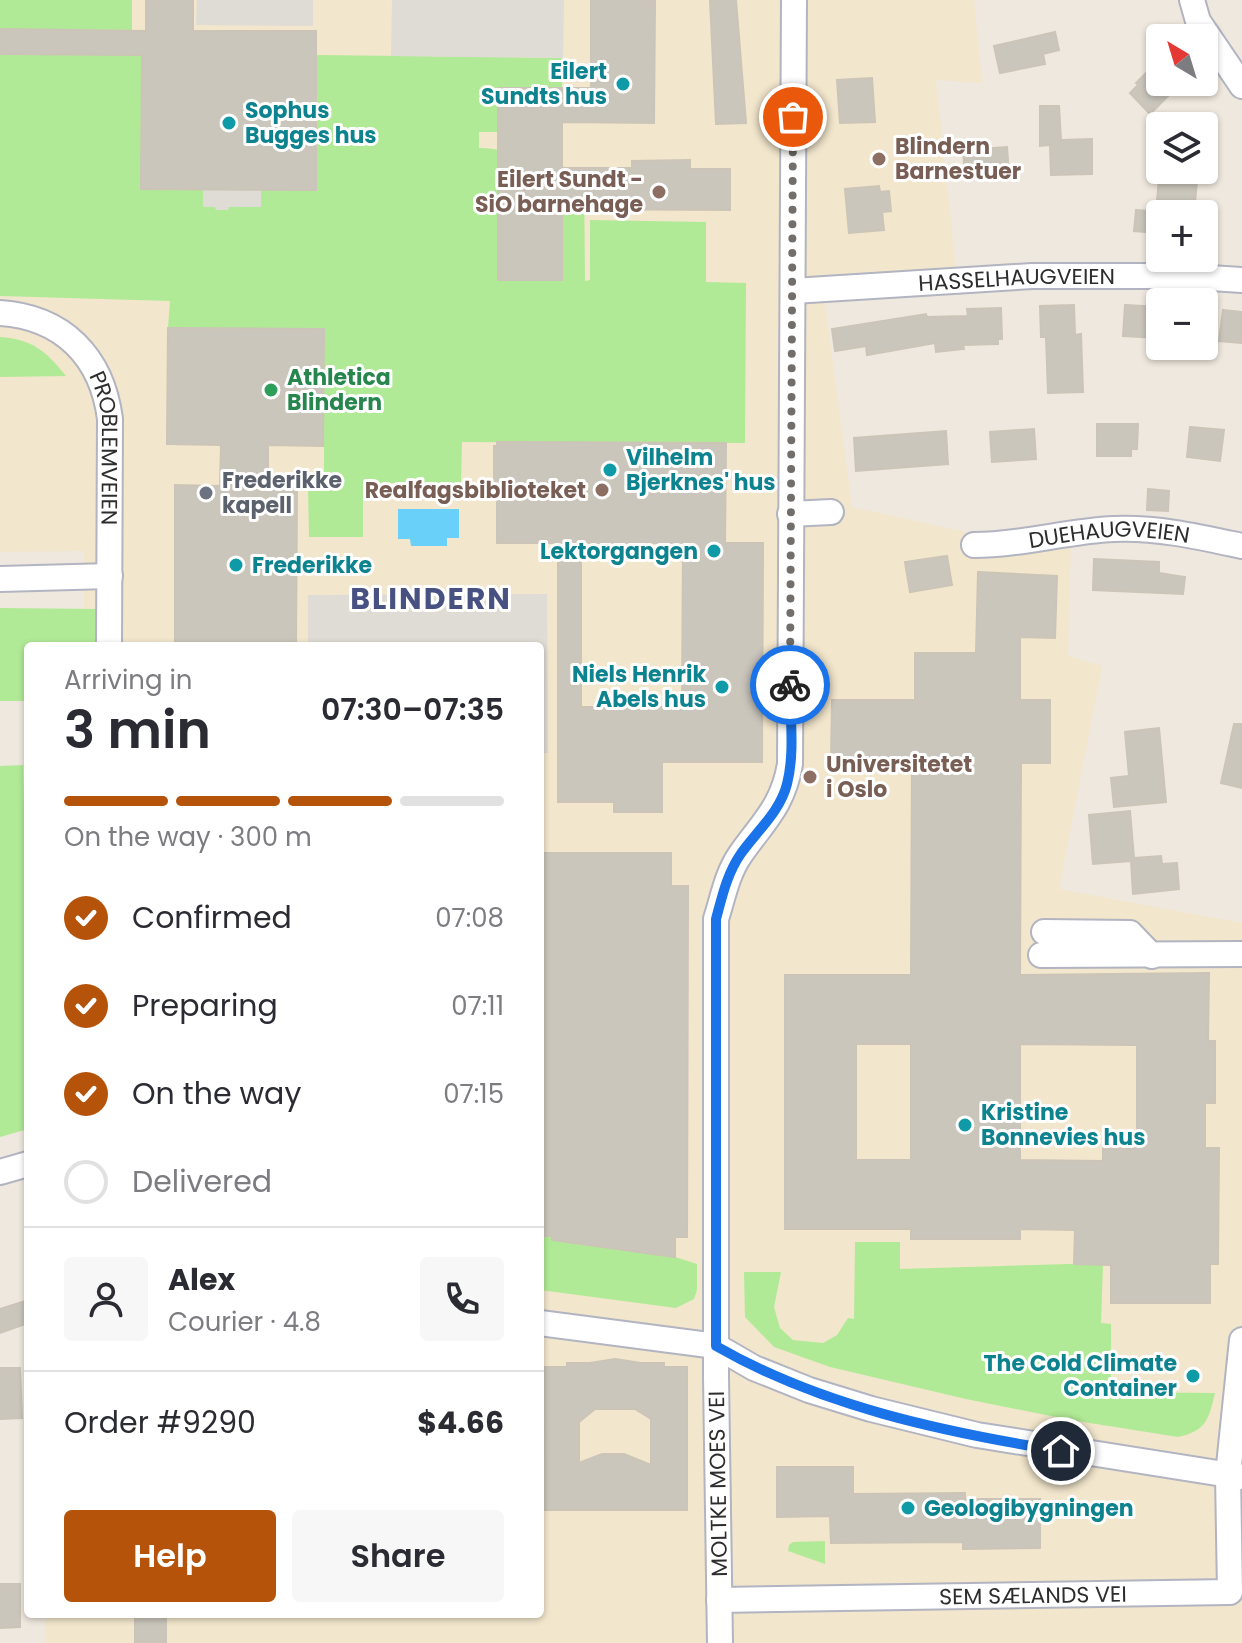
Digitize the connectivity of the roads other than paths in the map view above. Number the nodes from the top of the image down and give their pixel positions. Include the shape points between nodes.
1 (794, 0) edge
2 (1192, 0) edge
3 (1242, 86) edge
4 (1242, 280) edge
5 (793, 291) junction
6 (0, 313) edge
7 (831, 512) dead end
8 (790, 514) junction
9 (974, 545) dead end
10 (1242, 546) edge
11 (110, 576) junction
12 (0, 579) edge
13 (109, 642) edge
14 (1042, 944) dead end
15 (1242, 954) edge
16 (24, 1165) edge
17 (0, 1172) edge
18 (544, 1324) edge
19 (1242, 1340) edge
20 (716, 1346) junction
21 (1235, 1476) edge
22 (719, 1600) junction
23 (720, 1643) edge

1 - 5 street, MOLTKE MOES VEI
2 - 3 street via 1198,21
4 - 5 street, HASSELHAUGVEIEN via 1032,276
5 - 8 street, MOLTKE MOES VEI
6 - 11 street, PROBLEMVEIEN via 46,322 64,333 101,380 110,419
7 - 8 street
8 - 20 street, MOLTKE MOES VEI via 787,786 734,867 716,919
9 - 10 street, DUEHAUGVEIEN via 1138,529
11 - 12 street
11 - 13 street, PROBLEMVEIEN
14 - 15 street via 1152,956
16 - 17 street
18 - 20 street
19 - 21 street
20 - 21 street via 781,1380 904,1418 1023,1445
20 - 22 street, MOLTKE MOES VEI
21 - 22 street, SEM SÆLANDS VEI via 1230,1592
22 - 23 street, MOLTKE MOES VEI

